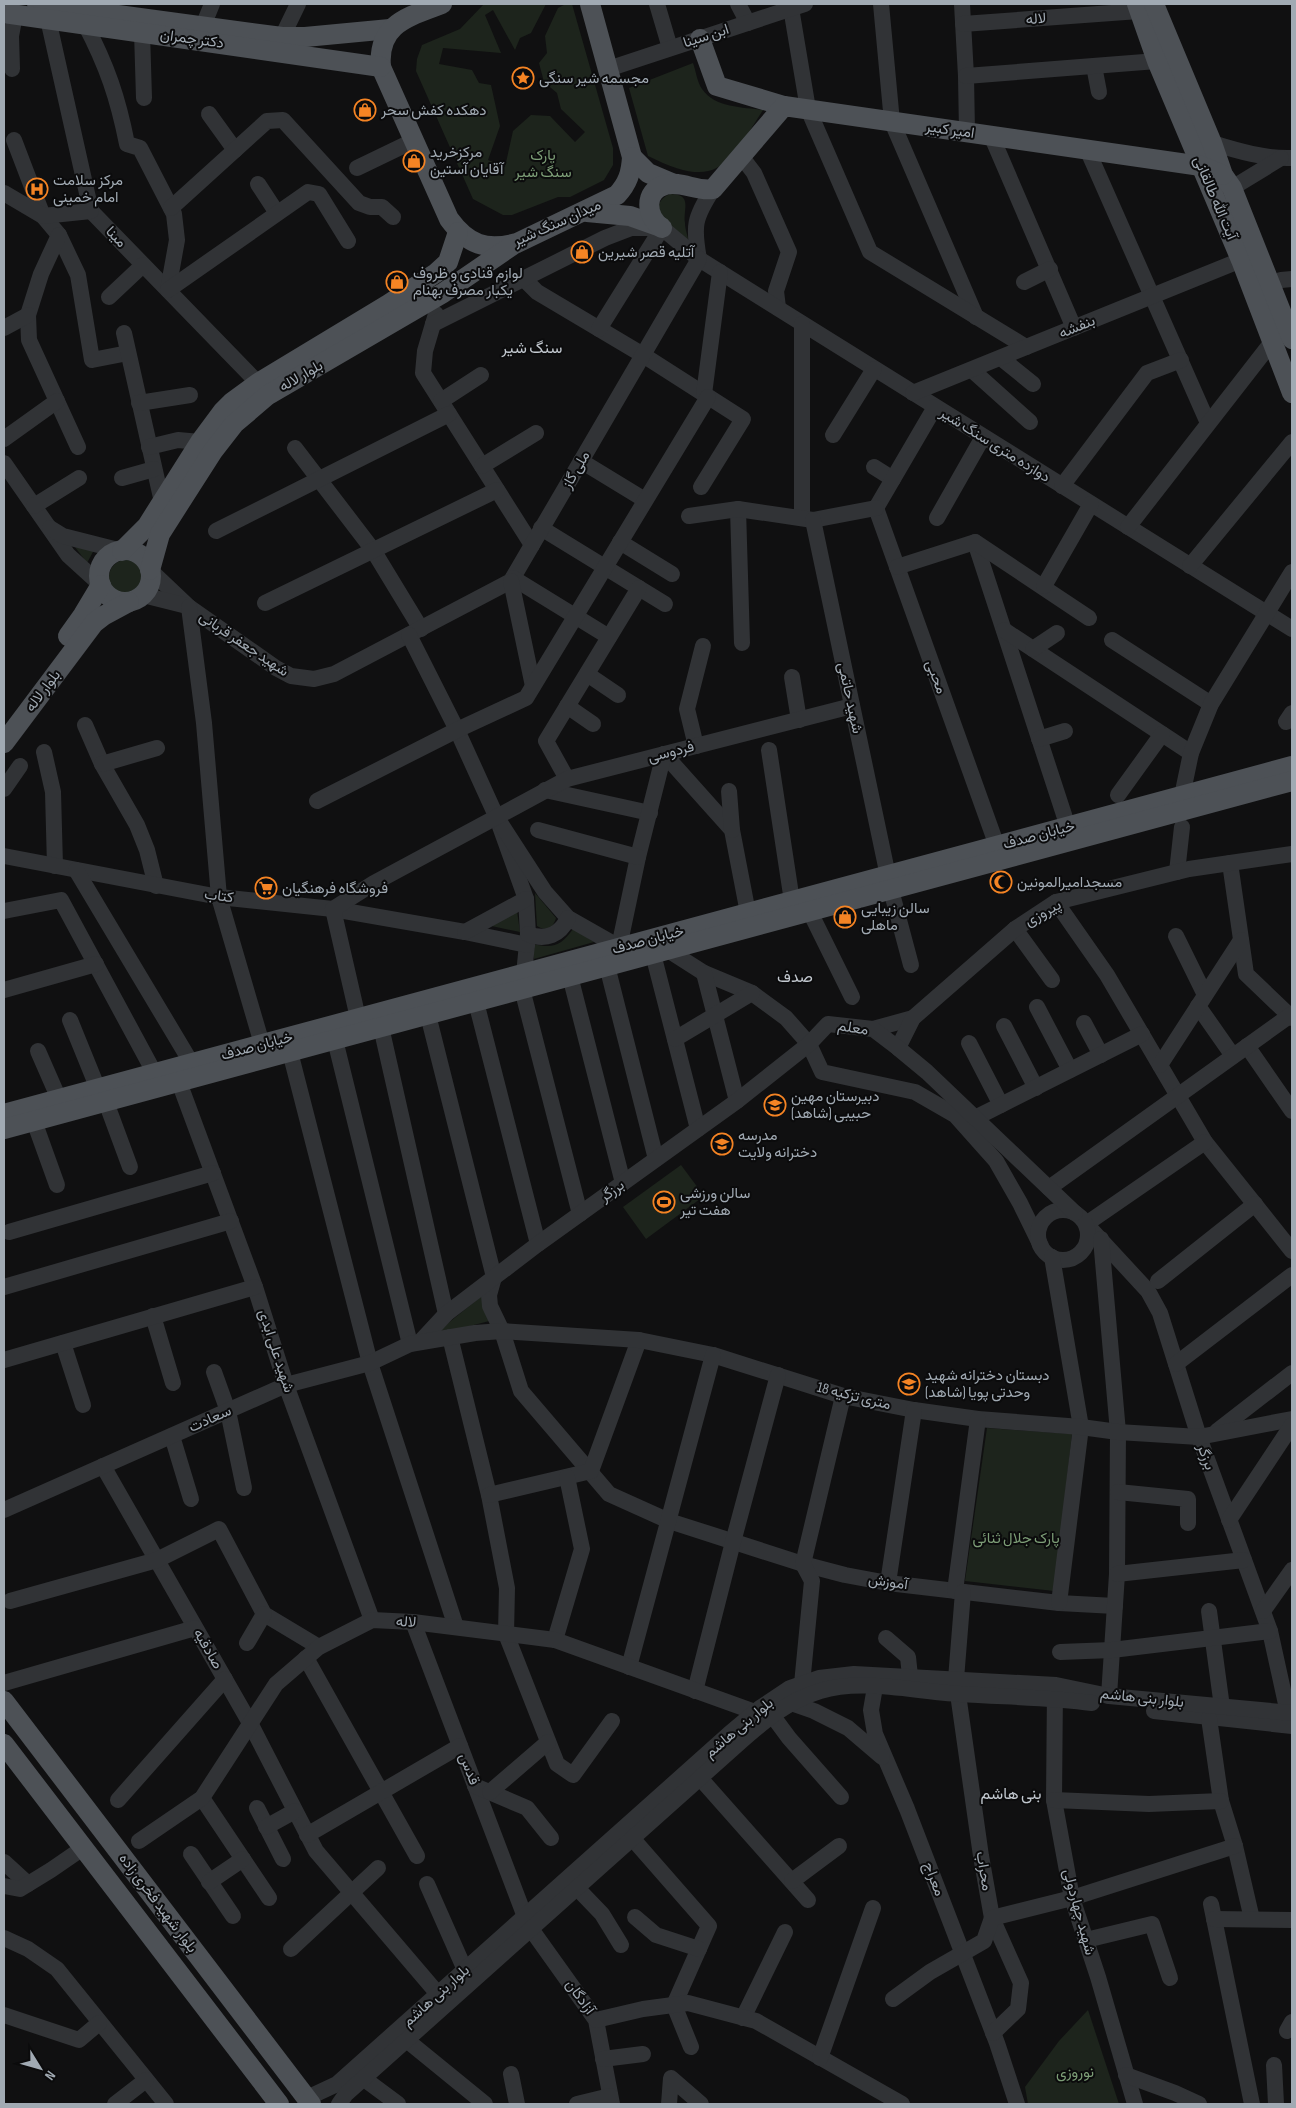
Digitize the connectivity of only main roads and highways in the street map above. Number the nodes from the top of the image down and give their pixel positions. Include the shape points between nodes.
1 (442, 4) edge
2 (590, 4) edge
3 (1143, 6) edge
4 (415, 8) edge
5 (43, 12) edge
6 (9, 14) edge
7 (390, 29) junction
8 (355, 32) junction
9 (700, 38) road end
10 (353, 62) junction
11 (381, 67) junction
12 (1184, 99) junction
13 (784, 106) junction
14 (632, 157) junction
15 (1201, 166) junction
16 (1227, 182) junction
17 (674, 184) junction
18 (582, 212) junction
19 (458, 232) junction
20 (517, 243) junction
21 (448, 262) junction
22 (1275, 286) edge
23 (443, 292) junction
24 (1291, 335) edge
25 (1292, 393) edge
26 (122, 551) junction
27 (150, 570) junction
28 (100, 585) junction
29 (136, 599) junction
30 (4, 723) edge
31 (4, 744) edge
32 (1292, 766) edge
33 (1292, 782) edge
34 (889, 883) junction
35 (523, 981) junction
36 (102, 1095) junction
37 (4, 1114) edge
38 (4, 1129) edge
39 (4, 1702) edge
40 (4, 1744) edge
41 (148, 1890) junction
42 (127, 1905) junction
43 (309, 2101) edge
44 (279, 2104) edge

1 - 4 main road
2 - 14 main road, میدان سنگ شیر
3 - 12 main road, آیت الله طالقانی
3 - 12 main road, آیت الله طالقانی via 1157,61
4 - 7 main road
5 - 6 main road, دکتر چمران
5 - 8 main road, دکتر چمران via 203,26 282,37
5 - 10 main road, دکتر چمران via 85,24
7 - 8 main road, دکتر چمران
7 - 11 main road, میدان سنگ شیر via 383,40
8 - 10 main road via 362,39 364,48
9 - 13 main road, امیر کبیر via 718,86
10 - 11 main road, دکتر چمران
11 - 19 main road, میدان سنگ شیر via 448,219
12 - 15 main road, آیت الله طالقانی
12 - 16 main road, آیت الله طالقانی via 1212,143
13 - 15 main road, امیر کبیر
13 - 17 main road via 713,189
14 - 17 main road via 648,173
14 - 18 main road, میدان سنگ شیر via 632,171 617,195
15 - 16 main road, امیر کبیر
15 - 22 main road, آیت الله طالقانی via 1241,260
16 - 22 main road, آیت الله طالقانی
17 - 18 main road via 660,187 649,204 652,218 662,228 630,216
18 - 20 main road, میدان سنگ شیر
19 - 20 main road, میدان سنگ شیر via 486,246 502,247
19 - 21 main road
20 - 23 main road, بلوار لاله
21 - 23 main road
21 - 26 main road, بلوار لاله via 387,305 242,393 223,411 200,442 147,526
22 - 24 main road, آیت الله طالقانی
22 - 25 main road, آیت الله طالقانی via 1272,342
23 - 27 main road, بلوار لاله via 268,395 246,412 213,451 160,534
26 - 27 main road via 137,553
26 - 28 main road via 105,560 100,572
27 - 29 main road via 150,582
28 - 29 main road via 114,600
28 - 30 main road, بلوار لاله via 83,615
29 - 31 main road, بلوار لاله via 102,616 94,624
32 - 34 main road, خیابان صدف via 997,846
33 - 34 main road, خیابان صدف
34 - 35 main road, خیابان صدف via 792,901 619,947
34 - 35 main road, خیابان صدف via 810,912 570,976
35 - 36 main road, خیابان صدف via 358,1018 155,1074
35 - 36 main road, خیابان صدف via 476,1002 428,1015 179,1082
36 - 37 main road, خیابان صدف via 59,1099
36 - 38 main road, خیابان صدف
39 - 41 main road, بلوار شهید فخری زاده
40 - 42 main road, بلوار شهید فخری زاده
41 - 42 main road
41 - 43 main road, بلوار شهید فخری زاده
42 - 44 main road, بلوار شهید فخری زاده

